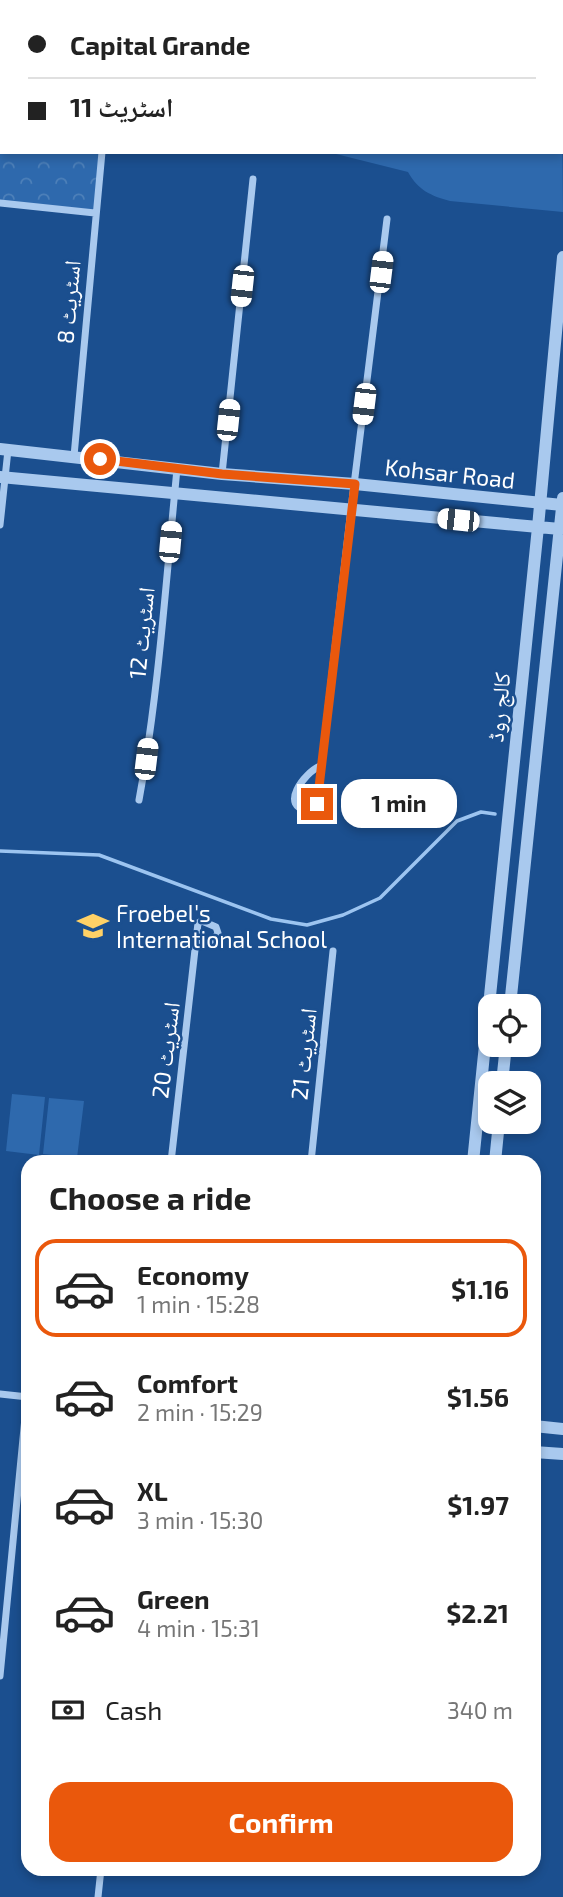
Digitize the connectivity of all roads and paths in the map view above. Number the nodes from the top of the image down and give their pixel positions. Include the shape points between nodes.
1 (102, 154) edge
2 (253, 179) dead end
3 (0, 203) edge
4 (95, 214) junction
5 (387, 219) dead end
6 (563, 257) edge
7 (4, 449) edge
8 (74, 456) junction
9 (177, 469) junction
10 (222, 474) junction
11 (3, 477) edge
12 (355, 484) junction
13 (174, 494) junction
14 (563, 498) edge
15 (540, 503) junction
16 (562, 505) edge
17 (351, 509) junction
18 (0, 525) edge
19 (538, 527) junction
20 (560, 529) junction
21 (320, 766) dead end
22 (139, 800) dead end
23 (196, 943) dead end
24 (333, 951) dead end
25 (511, 994) edge
26 (498, 1134) edge
27 (172, 1155) edge
28 (312, 1155) edge
29 (474, 1155) edge
30 (496, 1155) edge
31 (0, 1394) edge
32 (21, 1396) edge
33 (541, 1427) edge
34 (563, 1429) edge
35 (541, 1452) edge
36 (563, 1454) edge
37 (21, 1467) edge
38 (0, 1676) edge
39 (100, 1876) edge
40 (98, 1897) edge

1 - 4 street, اسٹریٹ 8
2 - 10 street
3 - 4 street
4 - 8 street, اسٹریٹ 8
5 - 12 street
6 - 15 street, کالج روڈ
7 - 8 street, Kohsar Road
7 - 11 street
8 - 9 street, Kohsar Road
9 - 10 street, Kohsar Road
9 - 13 street, اسٹریٹ 12
10 - 12 street, Kohsar Road
11 - 13 street, Kohsar Road
11 - 18 street
12 - 15 street, Kohsar Road
12 - 17 street
13 - 17 street, Kohsar Road
13 - 22 street, اسٹریٹ 12
14 - 16 street, کالج روڈ
15 - 16 street, Kohsar Road
15 - 19 street, کالج روڈ
16 - 20 street, کالج روڈ
17 - 19 street, Kohsar Road
17 - 21 street via 317,804 309,811 301,810 295,806 297,788
19 - 20 street, Kohsar Road
19 - 29 street, کالج روڈ
20 - 25 street, کالج روڈ
23 - 27 street, اسٹریٹ 20
24 - 28 street, اسٹریٹ 21
26 - 30 street
31 - 32 street
33 - 34 street
35 - 36 street
37 - 38 street
39 - 40 street

